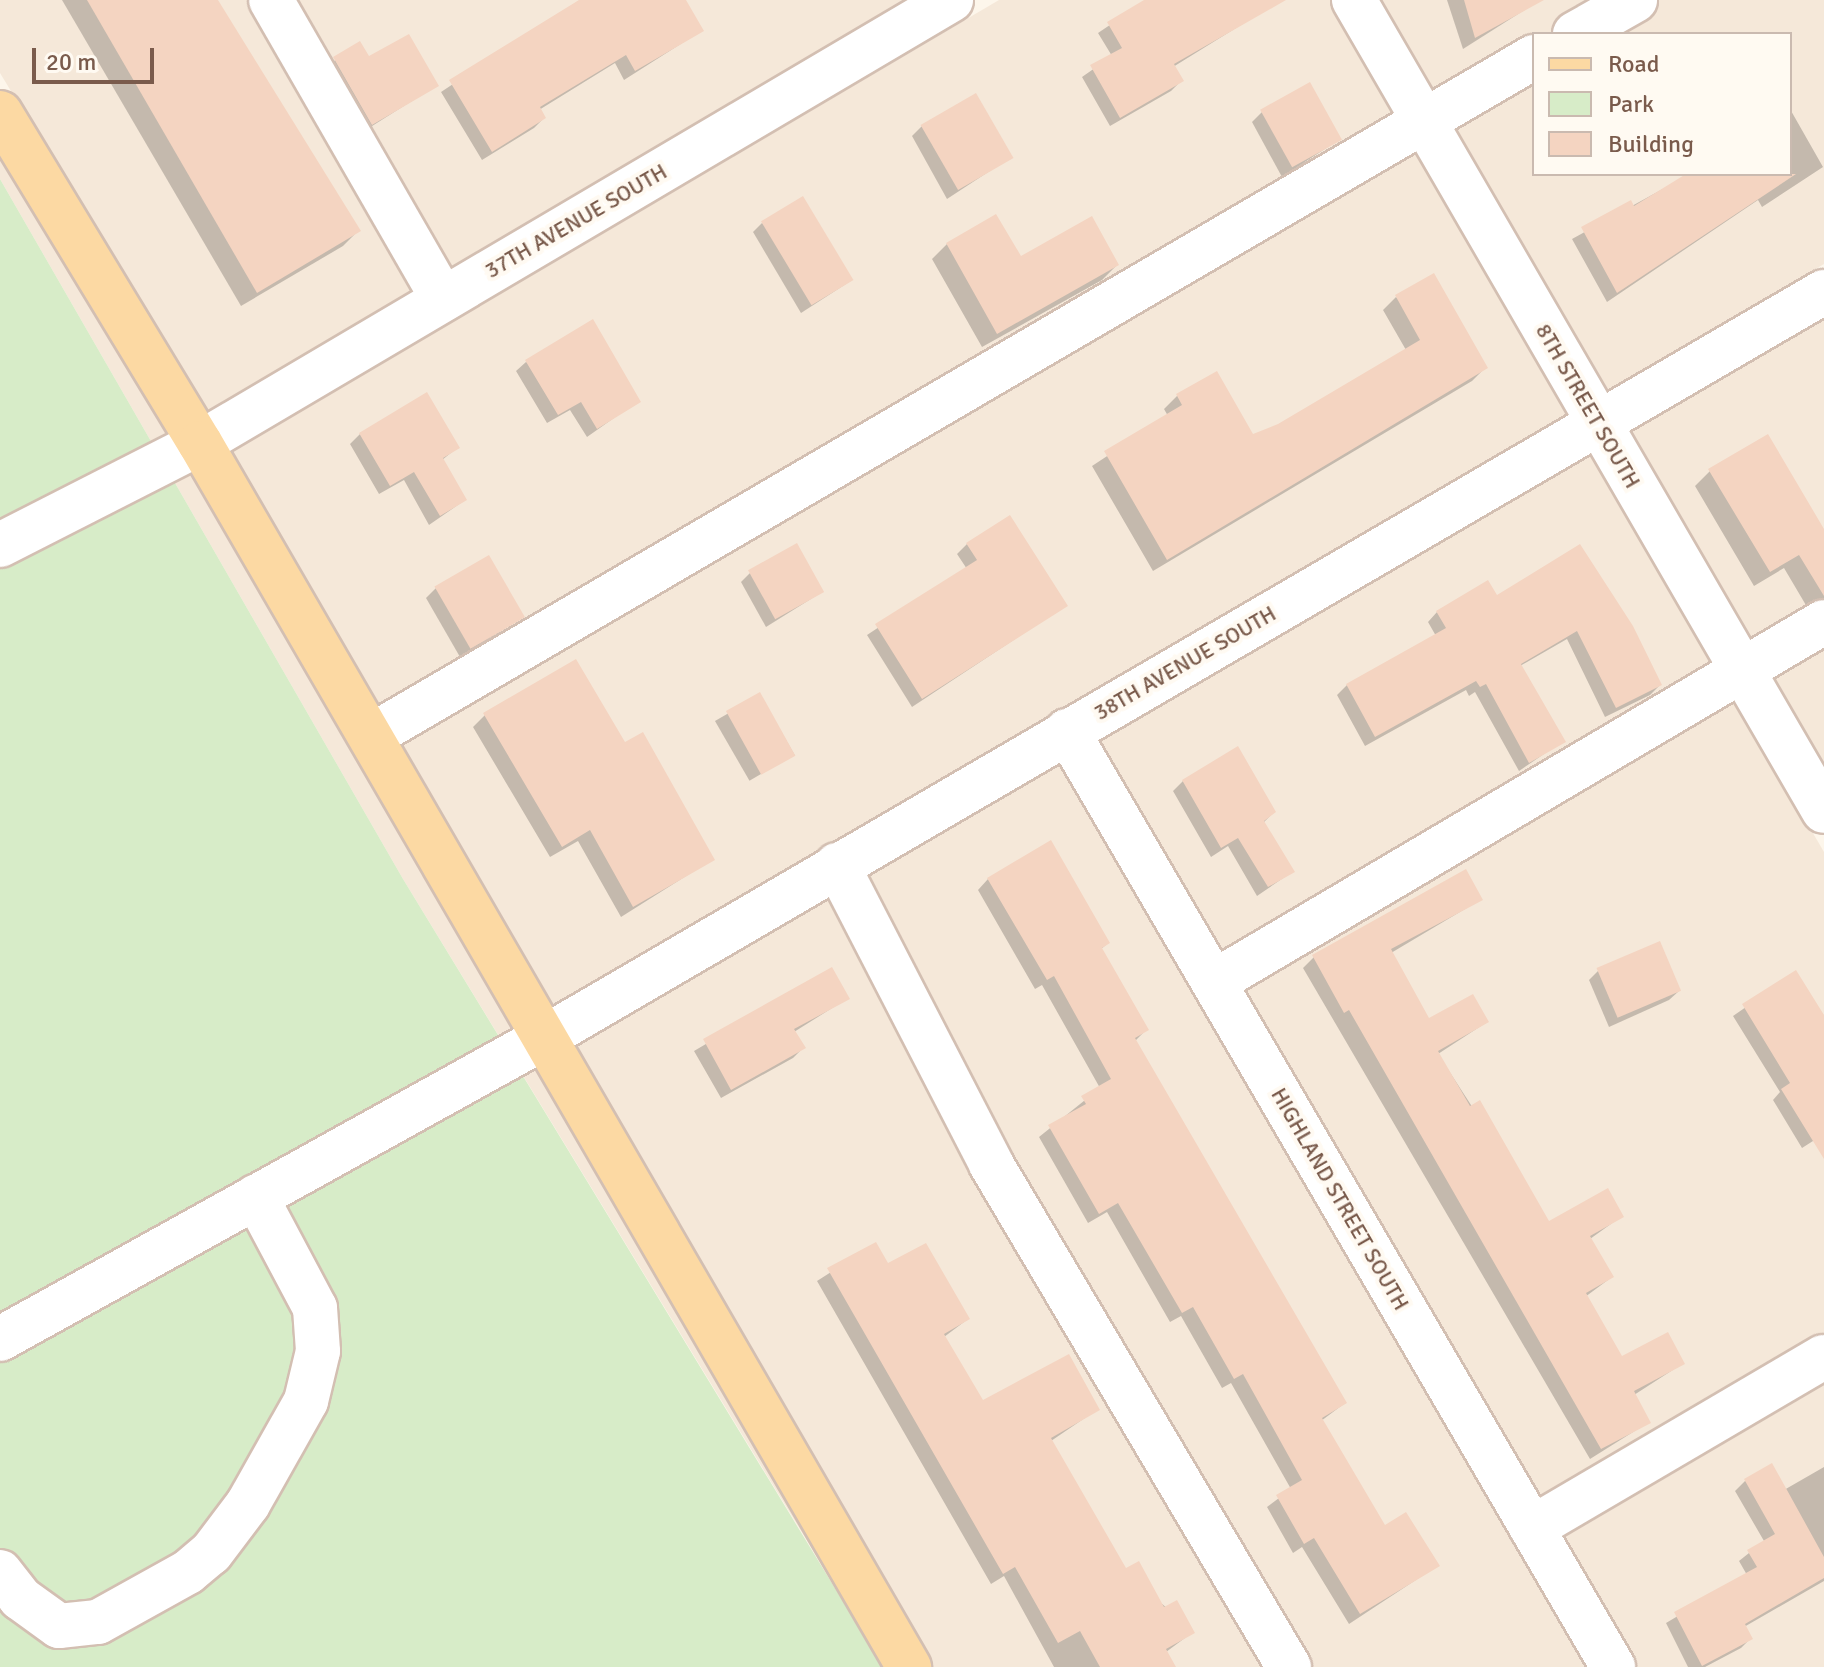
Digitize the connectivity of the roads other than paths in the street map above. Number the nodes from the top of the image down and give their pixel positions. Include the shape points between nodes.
1 (271, 0) edge
2 (951, 0) edge
3 (1354, 0) edge
4 (1635, 0) edge
5 (1579, 32) edge
6 (1532, 58) edge
7 (0, 113) edge
8 (1425, 124) junction
9 (1824, 292) edge
10 (443, 299) junction
11 (1599, 424) junction
12 (200, 443) junction
13 (1, 543) edge
14 (1824, 622) edge
15 (1741, 669) junction
16 (1067, 731) junction
17 (371, 736) junction
18 (1824, 811) edge
19 (837, 865) junction
20 (1214, 982) junction
21 (547, 1036) junction
22 (256, 1197) junction
23 (0, 1339) edge
24 (1824, 1357) edge
25 (1532, 1528) junction
26 (0, 1572) edge
27 (909, 1667) edge
28 (1289, 1667) edge
29 (1613, 1667) edge

1 - 10 street
2 - 10 street, 37TH AVENUE SOUTH
3 - 8 street, 8TH STREET SOUTH
4 - 5 street
6 - 8 street
7 - 12 main road
8 - 11 street, 8TH STREET SOUTH
8 - 17 street via 769,500
9 - 11 street, 38TH AVENUE SOUTH
10 - 12 street, 37TH AVENUE SOUTH
11 - 15 street, 8TH STREET SOUTH
11 - 16 street, 38TH AVENUE SOUTH
12 - 13 street, 37TH AVENUE SOUTH
12 - 17 main road
14 - 15 street
15 - 18 street, 8TH STREET SOUTH
15 - 20 street
16 - 19 street, 38TH AVENUE SOUTH
16 - 20 street, HIGHLAND STREET SOUTH
17 - 21 main road
19 - 21 street, 38TH AVENUE SOUTH
19 - 28 street via 991,1164
20 - 25 street, HIGHLAND STREET SOUTH
21 - 22 street, 38TH AVENUE SOUTH
21 - 27 main road
22 - 23 street, 38TH AVENUE SOUTH
22 - 26 street via 315,1308 318,1351 306,1401 248,1504 211,1553 188,1572 98,1622 59,1626 20,1598
24 - 25 street
25 - 29 street, HIGHLAND STREET SOUTH

